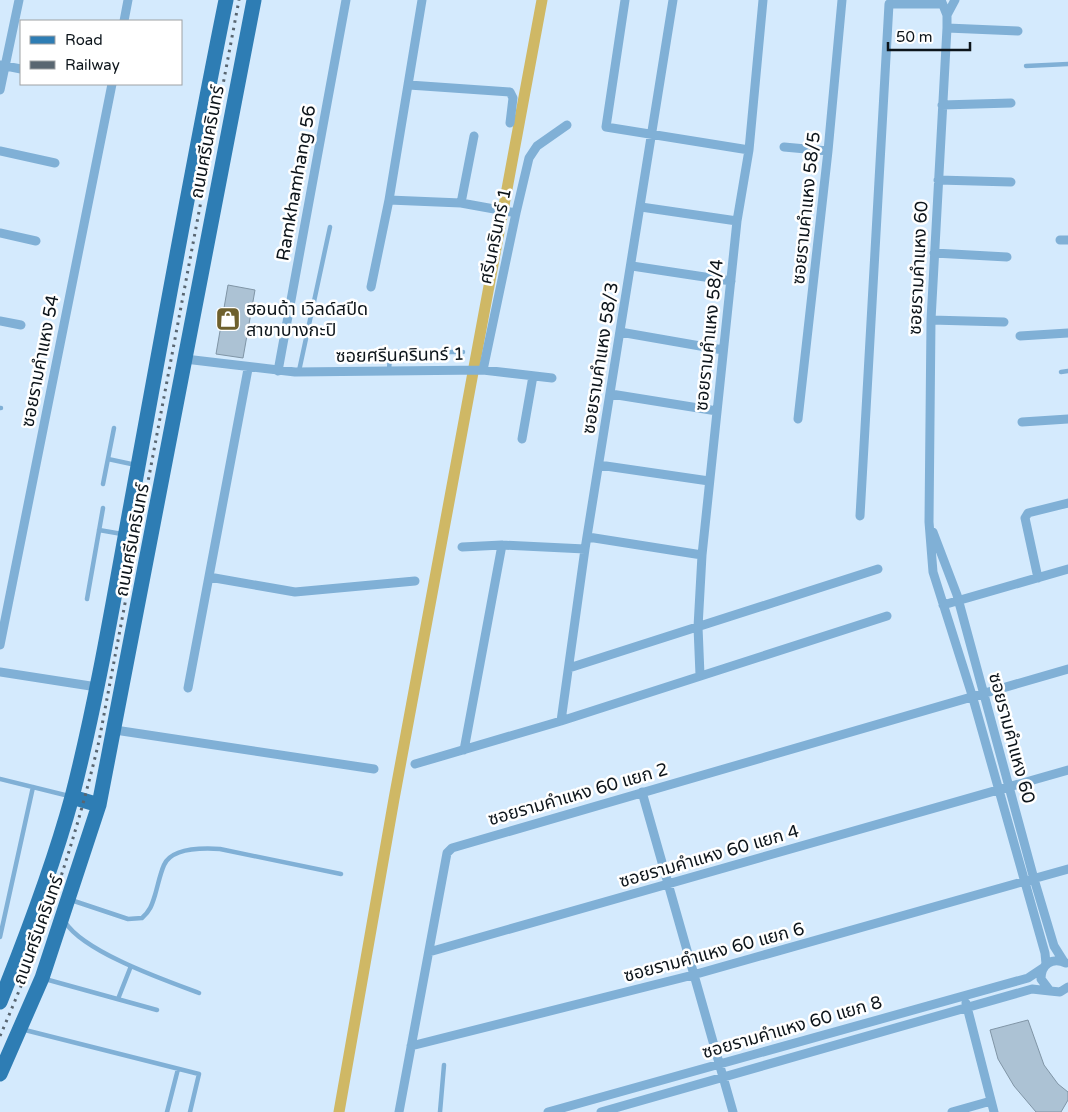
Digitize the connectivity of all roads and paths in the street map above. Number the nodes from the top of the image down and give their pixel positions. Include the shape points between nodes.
1 (19, 0) edge
2 (128, 0) edge
3 (226, 0) edge
4 (254, 0) edge
5 (346, 0) edge
6 (422, 0) edge
7 (625, 0) edge
8 (673, 0) edge
9 (763, 0) edge
10 (842, 0) edge
11 (954, 0) edge
12 (941, 2) edge
13 (947, 14) junction
14 (124, 20) edge
15 (947, 28) junction
16 (1018, 31) dead end
17 (1068, 64) edge
18 (2, 66) edge
19 (1026, 66) dead end
20 (20, 69) edge
21 (112, 85) edge
22 (409, 85) junction
23 (0, 90) edge
24 (1011, 102) dead end
25 (942, 104) junction
26 (510, 123) dead end
27 (566, 125) dead end
28 (653, 135) junction
29 (474, 136) dead end
30 (784, 147) dead end
31 (749, 150) junction
32 (0, 151) edge
33 (828, 151) junction
34 (55, 164) dead end
35 (938, 180) junction
36 (1011, 182) dead end
37 (389, 200) junction
38 (461, 203) junction
39 (641, 207) junction
40 (516, 213) junction
41 (737, 221) junction
42 (330, 227) dead end
43 (0, 233) edge
44 (36, 241) dead end
45 (934, 253) junction
46 (1007, 257) dead end
47 (632, 266) junction
48 (730, 281) junction
49 (371, 287) dead end
50 (931, 320) junction
51 (0, 321) edge
52 (1004, 322) dead end
53 (21, 325) dead end
54 (620, 332) junction
55 (1068, 333) edge
56 (1020, 336) dead end
57 (724, 350) junction
58 (463, 352) dead end
59 (185, 359) junction
60 (248, 368) junction
61 (480, 370) junction
62 (278, 371) junction
63 (1068, 371) edge
64 (298, 372) junction
65 (389, 372) junction
66 (1061, 372) dead end
67 (533, 376) junction
68 (552, 378) dead end
69 (611, 394) junction
70 (717, 411) junction
71 (798, 418) dead end
72 (1068, 419) edge
73 (1022, 422) dead end
74 (114, 428) dead end
75 (522, 439) dead end
76 (108, 459) junction
77 (599, 465) junction
78 (138, 466) junction
79 (709, 481) junction
80 (103, 484) dead end
81 (1068, 502) edge
82 (103, 508) dead end
83 (860, 516) dead end
84 (929, 522) junction
85 (99, 530) junction
86 (125, 535) junction
87 (588, 537) junction
88 (502, 545) junction
89 (462, 547) dead end
90 (585, 549) junction
91 (702, 555) junction
92 (878, 569) dead end
93 (1068, 569) edge
94 (209, 577) junction
95 (1038, 578) junction
96 (415, 581) dead end
97 (87, 600) dead end
98 (958, 601) junction
99 (943, 605) junction
100 (888, 616) dead end
101 (698, 627) junction
102 (0, 645) edge
103 (568, 668) junction
104 (1068, 669) edge
105 (0, 672) edge
106 (700, 675) junction
107 (97, 687) junction
108 (188, 688) dead end
109 (972, 695) junction
110 (983, 695) junction
111 (561, 721) junction
112 (115, 730) junction
113 (464, 750) junction
114 (415, 764) dead end
115 (374, 769) dead end
116 (1068, 770) edge
117 (0, 778) edge
118 (34, 787) junction
119 (1009, 788) junction
120 (998, 789) junction
121 (642, 792) junction
122 (72, 797) junction
123 (99, 805) junction
124 (1068, 869) edge
125 (342, 874) dead end
126 (1034, 879) junction
127 (1024, 882) junction
128 (668, 885) junction
129 (69, 899) junction
130 (63, 919) junction
131 (0, 937) edge
132 (429, 952) junction
133 (1066, 963) edge
134 (131, 966) junction
135 (1044, 966) junction
136 (693, 975) junction
137 (42, 978) junction
138 (1068, 988) edge
139 (1050, 991) junction
140 (199, 993) dead end
141 (963, 996) junction
142 (118, 999) junction
143 (0, 1002) edge
144 (968, 1008) junction
145 (157, 1010) dead end
146 (847, 1028) junction
147 (20, 1029) junction
148 (851, 1041) junction
149 (411, 1046) junction
150 (720, 1064) junction
151 (444, 1065) dead end
152 (178, 1069) junction
153 (0, 1074) edge
154 (724, 1077) junction
155 (604, 1096) junction
156 (991, 1101) junction
157 (605, 1111) edge
158 (167, 1112) edge
159 (190, 1112) edge
160 (399, 1112) edge
161 (440, 1112) edge
162 (548, 1112) edge
163 (733, 1112) edge
164 (952, 1112) edge
165 (994, 1112) edge

1 - 18 street
2 - 14 street
3 - 78 main road, ถนนศรีนครินทร์
4 - 59 main road, ถนนศรีนครินทร์
5 - 62 street, Ramkhamhang 56
6 - 22 street
7 - 28 street via 606,127
8 - 28 street, ซอยรามคำแหง 58/3
9 - 31 street, ซอยรามคำแหง 58/4
10 - 33 street, ซอยรามคำแหง 58/5
11 - 13 street, ซอยรามคำแหง 60
12 - 13 street
12 - 83 street via 889,4
13 - 15 street, ซอยรามคำแหง 60
15 - 16 street
15 - 25 street, ซอยรามคำแหง 60
17 - 19 lane
18 - 20 street
18 - 23 street
21 - 102 street, ซอยรามคำแหง 54
22 - 26 street via 510,92 513,98
22 - 37 street
24 - 25 street
25 - 35 street, ซอยรามคำแหง 60
27 - 40 street, ศรีนครินทร์ 1 via 532,151
28 - 31 street
28 - 39 street, ซอยรามคำแหง 58/3
29 - 38 street
30 - 33 street
31 - 41 street, ซอยรามคำแหง 58/4
32 - 34 street
33 - 71 street, ซอยรามคำแหง 58/5
35 - 36 street
35 - 45 street, ซอยรามคำแหง 60
37 - 38 street
37 - 49 street
38 - 40 street
39 - 41 street
39 - 47 street, ซอยรามคำแหง 58/3
40 - 61 street, ศรีนครินทร์ 1
41 - 48 street, ซอยรามคำแหง 58/4
42 - 64 lane
43 - 44 street
45 - 46 street
45 - 50 street, ซอยรามคำแหง 60
47 - 48 street
47 - 54 street, ซอยรามคำแหง 58/3
48 - 57 street, ซอยรามคำแหง 58/4
50 - 52 street
50 - 84 street, ซอยรามคำแหง 60
51 - 53 street
54 - 57 street
54 - 69 street, ซอยรามคำแหง 58/3
55 - 56 street
57 - 70 street, ซอยรามคำแหง 58/4
58 - 65 lane via 393,352
59 - 60 street, ซอยศรีนครินทร์ 1
59 - 112 main road, ถนนศรีนครินทร์
60 - 62 street, ซอยศรีนครินทร์ 1
60 - 94 street
61 - 65 street, ซอยศรีนครินทร์ 1
61 - 67 street, ซอยศรีนครินทร์ 1
62 - 64 street, ซอยศรีนครินทร์ 1
63 - 66 lane
64 - 65 street, ซอยศรีนครินทร์ 1
67 - 68 street, ซอยศรีนครินทร์ 1
67 - 75 street
69 - 70 street
69 - 77 street, ซอยรามคำแหง 58/3
70 - 79 street, ซอยรามคำแหง 58/4
72 - 73 street
74 - 76 lane
76 - 78 lane
76 - 80 lane
77 - 79 street
77 - 87 street, ซอยรามคำแหง 58/3
78 - 86 main road, ถนนศรีนครินทร์
79 - 91 street, ซอยรามคำแหง 58/4
81 - 95 street via 1028,513 1024,518
82 - 85 lane
84 - 98 street, ซอยรามคำแหง 60
84 - 99 street, ซอยรามคำแหง 60 via 933,572
85 - 86 lane
85 - 97 lane
86 - 107 main road, ถนนศรีนครินทร์
87 - 90 street, ซอยรามคำแหง 58/3
87 - 91 street
88 - 89 street
88 - 90 street
88 - 113 street
90 - 103 street, ซอยรามคำแหง 58/3
91 - 101 street, ซอยรามคำแหง 58/4
92 - 101 street
93 - 95 street
94 - 96 street via 295,592
94 - 108 street
95 - 98 street
98 - 99 street
98 - 110 street, ซอยรามคำแหง 60
99 - 109 street, ซอยรามคำแหง 60
100 - 106 street
101 - 103 street
101 - 106 street, ซอยรามคำแหง 58/4
103 - 111 street, ซอยรามคำแหง 58/3
104 - 110 street, ซอยรามคำแหง 60 แยก 2
105 - 107 street
106 - 111 street
107 - 122 main road, ถนนศรีนครินทร์
109 - 110 street, ซอยรามคำแหง 60 แยก 2
109 - 120 street, ซอยรามคำแหง 60
109 - 121 street, ซอยรามคำแหง 60 แยก 2
110 - 119 street, ซอยรามคำแหง 60
111 - 113 street
112 - 115 street
112 - 123 main road, ถนนศรีนครินทร์
113 - 114 street
116 - 119 street, ซอยรามคำแหง 60 แยก 4
117 - 118 lane
118 - 122 lane
118 - 131 lane
119 - 120 street, ซอยรามคำแหง 60 แยก 4
119 - 126 street, ซอยรามคำแหง 60
120 - 127 street, ซอยรามคำแหง 60
120 - 128 street, ซอยรามคำแหง 60 แยก 4
121 - 128 street
121 - 132 street, ซอยรามคำแหง 60 แยก 2 via 452,848 447,853
122 - 123 main road
122 - 143 main road, ถนนศรีนครินทร์ via 35,914 8,973
123 - 129 main road, ถนนศรีนครินทร์
124 - 126 street, ซอยรามคำแหง 60 แยก 6
125 - 129 lane via 220,849 203,849 169,858 164,864 152,908 142,918 128,919
126 - 127 street, ซอยรามคำแหง 60 แยก 6
126 - 133 street, ซอยรามคำแหง 60 via 1054,946
127 - 135 street, ซอยรามคำแหง 60 via 1045,953
127 - 136 street, ซอยรามคำแหง 60 แยก 6
128 - 132 street, ซอยรามคำแหง 60 แยก 4
128 - 136 street
129 - 130 main road, ถนนศรีนครินทร์
130 - 134 lane via 72,934
130 - 137 main road, ถนนศรีนครินทร์
132 - 149 street, ซอยรามคำแหง 60 แยก 2
133 - 135 street, ซอยรามคำแหง 60 via 1056,960
134 - 140 lane
134 - 142 lane
135 - 139 street, ซอยรามคำแหง 60 via 1041,979
135 - 141 street, ซอยรามคำแหง 60 แยก 8 via 1028,978
136 - 149 street, ซอยรามคำแหง 60 แยก 6
136 - 150 street
137 - 142 lane
137 - 147 main road, ถนนศรีนครินทร์
138 - 139 street via 1060,992
139 - 144 street, ซอยรามคำแหง 60 แยก 8 via 1032,990
141 - 144 street
141 - 146 street, ซอยรามคำแหง 60 แยก 8
142 - 145 lane
144 - 148 street, ซอยรามคำแหง 60 แยก 8
144 - 156 street
146 - 148 street
146 - 150 street, ซอยรามคำแหง 60 แยก 8
147 - 152 lane
147 - 153 main road, ถนนศรีนครินทร์
148 - 154 street, ซอยรามคำแหง 60 แยก 8
149 - 160 street, ซอยรามคำแหง 60 แยก 2
150 - 154 street
150 - 155 street, ซอยรามคำแหง 60 แยก 8
151 - 161 lane
152 - 158 lane
152 - 159 lane via 199,1074
154 - 157 street, ซอยรามคำแหง 60 แยก 8
154 - 163 street
155 - 157 street
155 - 162 street, ซอยรามคำแหง 60 แยก 8
156 - 164 street
156 - 165 street

